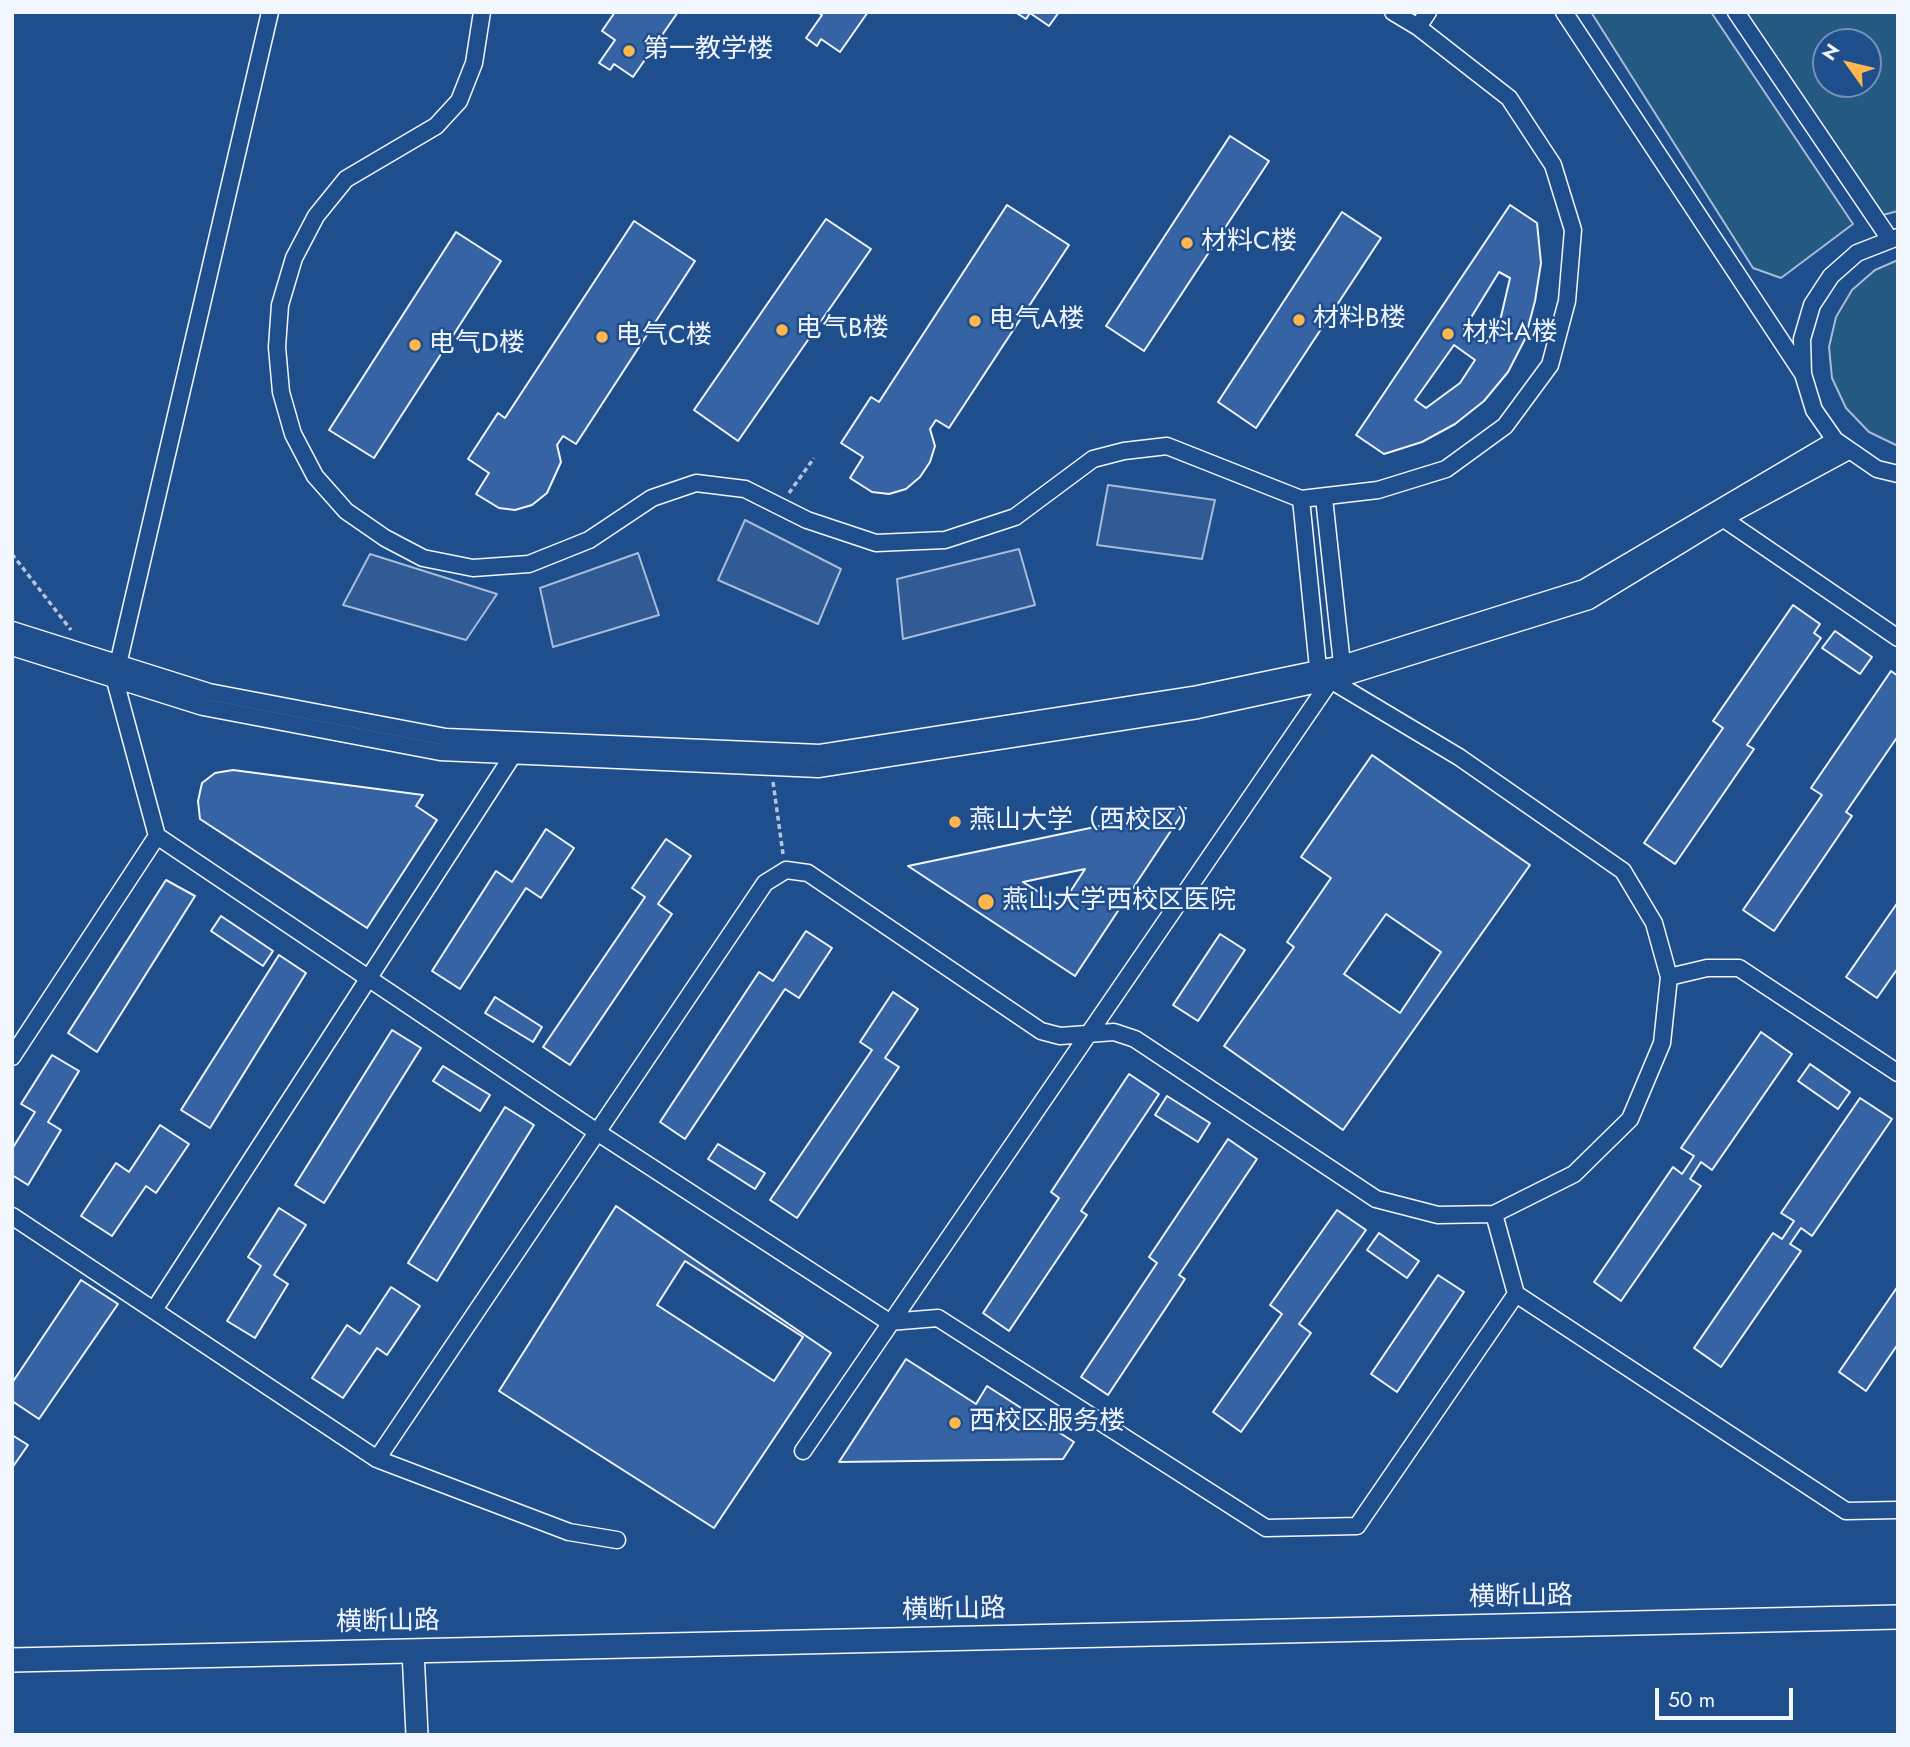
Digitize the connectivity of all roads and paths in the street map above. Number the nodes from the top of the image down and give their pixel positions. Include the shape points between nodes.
1 (270, 12) edge
2 (482, 12) edge
3 (1393, 12) edge
4 (1428, 12) edge
5 (1564, 12) edge
6 (1736, 12) edge
7 (1418, 27) junction
8 (1894, 237) edge
9 (1802, 374) junction
10 (1835, 440) junction
11 (1847, 452) junction
12 (814, 458) dead end
13 (1898, 474) edge
14 (1324, 498) junction
15 (1301, 499) junction
16 (779, 506) junction
17 (1718, 516) junction
18 (12, 554) edge
19 (12, 630) edge
20 (1898, 638) edge
21 (12, 647) edge
22 (89, 654) junction
23 (1342, 664) junction
24 (114, 667) junction
25 (1318, 668) junction
26 (1332, 681) junction
27 (513, 748) junction
28 (771, 767) junction
29 (157, 836) junction
30 (786, 870) junction
31 (1669, 977) junction
32 (368, 978) junction
33 (1088, 1033) junction
34 (12, 1057) edge
35 (1898, 1073) edge
36 (597, 1132) junction
37 (1494, 1214) junction
38 (12, 1216) edge
39 (1516, 1294) junction
40 (154, 1310) junction
41 (889, 1322) junction
42 (803, 1451) dead end
43 (377, 1459) junction
44 (1898, 1510) edge
45 (617, 1540) dead end
46 (1898, 1617) edge
47 (413, 1651) junction
48 (12, 1660) edge
49 (417, 1735) edge

1 - 24 street
2 - 16 street via 474,63 459,101 436,126 346,179 316,216 294,258 280,305 276,347 281,392 293,434 315,476 346,511 385,538 423,558 473,568 529,564 589,540 652,498 696,483 745,489
3 - 7 street
4 - 7 street
5 - 9 street
6 - 8 street
7 - 14 street via 1509,98 1553,165 1573,230 1567,301 1550,365 1505,426 1446,468 1378,490
8 - 9 street via 1857,253 1831,276 1812,305 1802,339
9 - 10 street via 1814,410
10 - 11 street
10 - 17 street
11 - 13 street via 1877,469
11 - 17 street
12 - 16 path
14 - 15 street
14 - 23 street
15 - 16 street via 1167,446 1093,459 1015,517 945,540 876,543
15 - 25 street
17 - 20 street
17 - 23 street via 1584,588
17 - 26 street via 1590,601
18 - 22 path
19 - 22 street
21 - 24 street
22 - 24 street
23 - 25 street
23 - 26 street
24 - 27 street via 209,692
24 - 29 street
25 - 26 street
25 - 27 street via 1193,695 820,753
26 - 28 street via 1198,709 818,769
26 - 31 street via 1460,757 1623,872 1654,923
26 - 33 street
27 - 28 street
27 - 32 street
28 - 30 path
29 - 32 street
29 - 34 street
30 - 33 street via 808,873 1041,1031 1060,1036
30 - 36 street via 765,883
31 - 35 street via 1707,968 1739,968
31 - 37 street via 1662,1043 1630,1119 1574,1174
32 - 36 street
32 - 40 street
33 - 37 street via 1114,1032 1135,1039 1376,1199 1438,1215
33 - 41 street
36 - 41 street
36 - 43 street
37 - 39 street
38 - 40 street
39 - 41 street via 1357,1526 1266,1528 938,1318
39 - 44 street via 1846,1511
40 - 43 street
41 - 42 street
43 - 45 street via 569,1532
46 - 47 main road, 横断山路
47 - 48 main road, 横断山路
47 - 49 street

